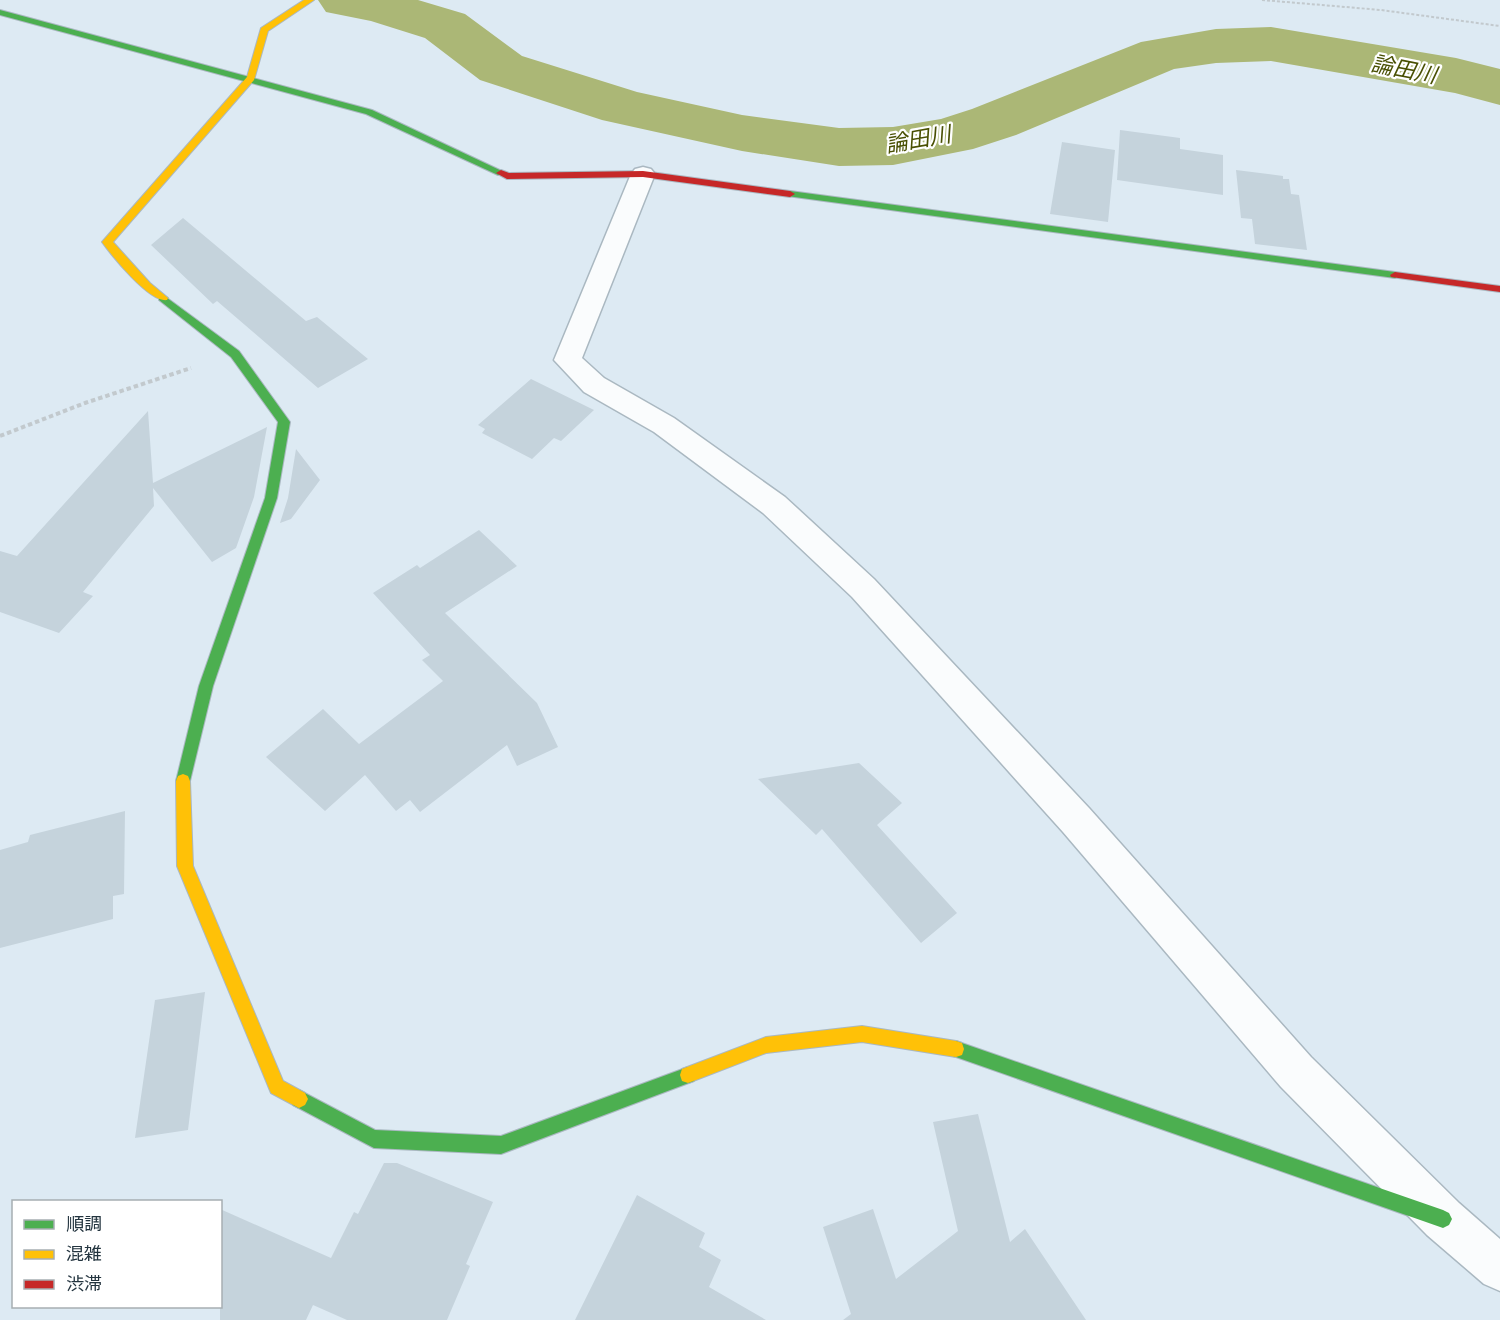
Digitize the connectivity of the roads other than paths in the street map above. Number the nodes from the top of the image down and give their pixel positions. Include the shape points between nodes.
1 (310, 0) edge
2 (0, 12) edge
3 (251, 78) junction
4 (643, 174) junction
5 (1500, 289) edge
6 (1443, 1219) junction
7 (1500, 1268) edge

1 - 3 street via 264,30
2 - 3 street
3 - 4 street via 369,112 507,176
3 - 6 street via 107,242 146,285 235,354 284,422 271,498 206,686 183,776 185,866 277,1087 374,1139 501,1145 766,1045 862,1034 960,1050
4 - 5 street
4 - 6 street via 568,360 594,385 664,425 774,506 863,588 1076,820 1296,1071
6 - 7 street

